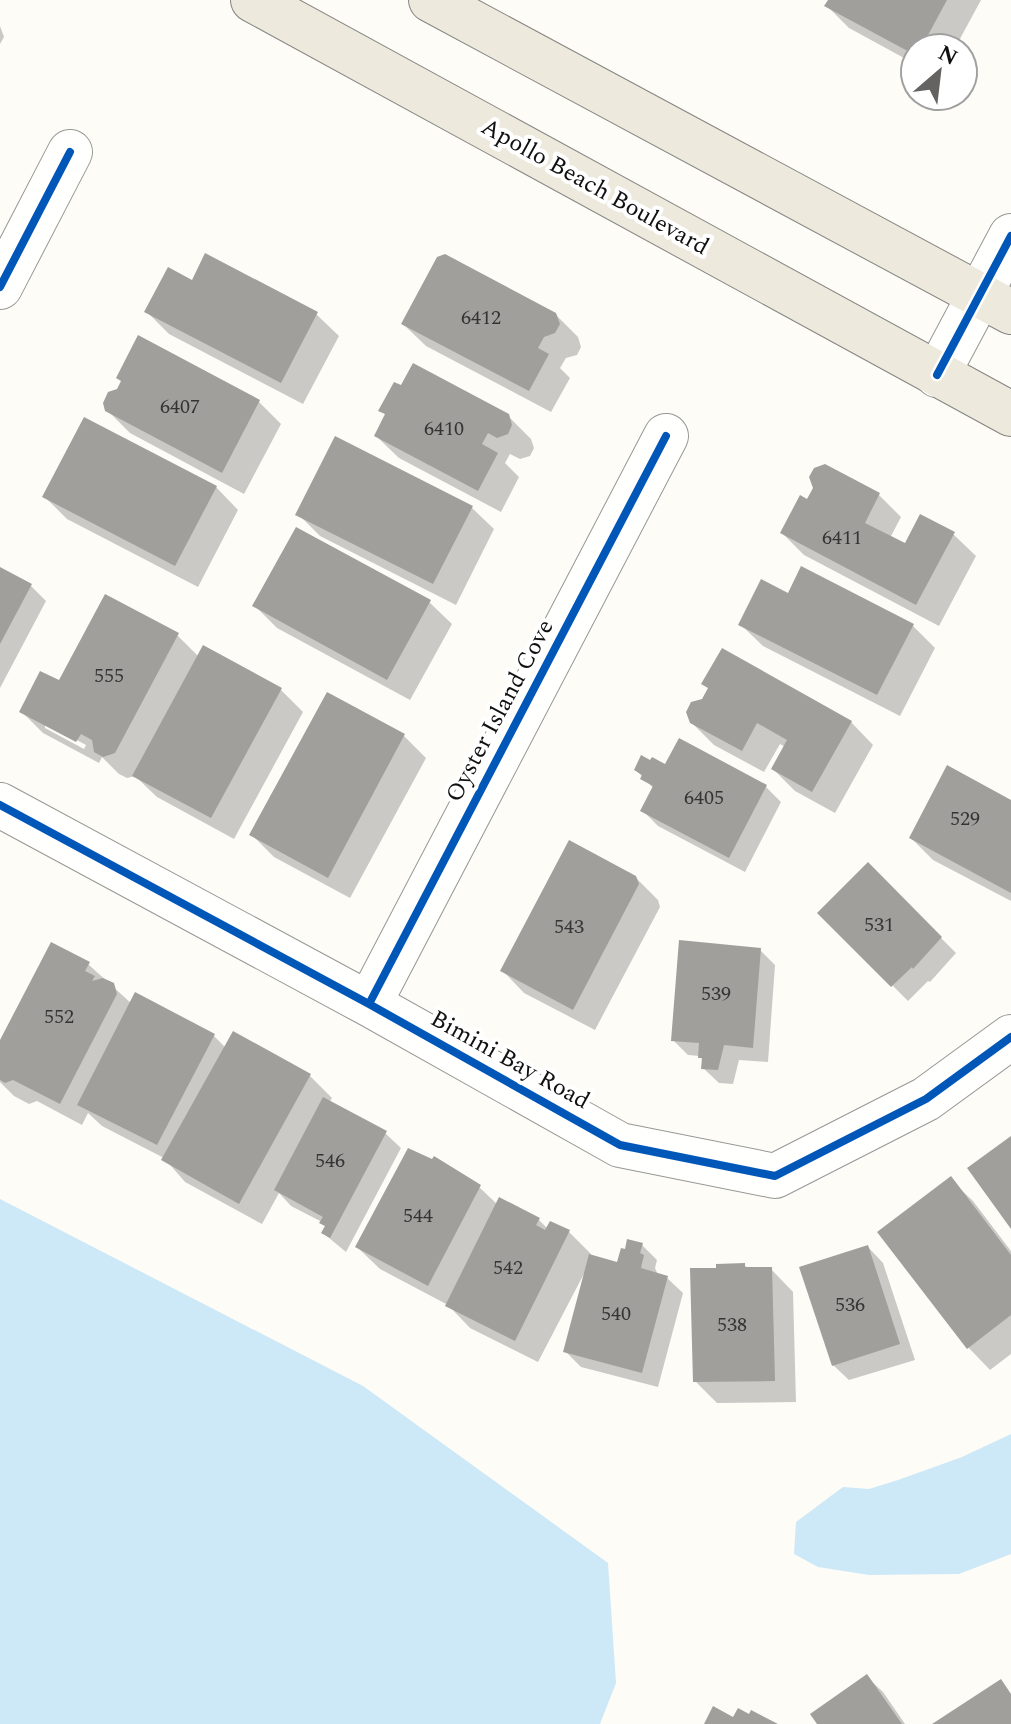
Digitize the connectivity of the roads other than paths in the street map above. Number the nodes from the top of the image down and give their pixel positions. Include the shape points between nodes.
1 (253, 0) edge
2 (431, 0) edge
3 (70, 152) dead end
4 (1011, 236) edge
5 (0, 287) edge
6 (994, 303) edge
7 (937, 375) junction
8 (1011, 414) edge
9 (666, 436) dead end
10 (0, 805) edge
11 (369, 1004) junction
12 (1011, 1037) edge

1 - 7 main road, Apollo Beach Boulevard
2 - 6 main road
3 - 5 street
4 - 6 street
6 - 7 street
7 - 8 main road, Apollo Beach Boulevard
9 - 11 street, Oyster Island Cove
10 - 11 street, Bimini Bay Road
11 - 12 street, Bimini Bay Road via 620,1145 775,1176 926,1099

